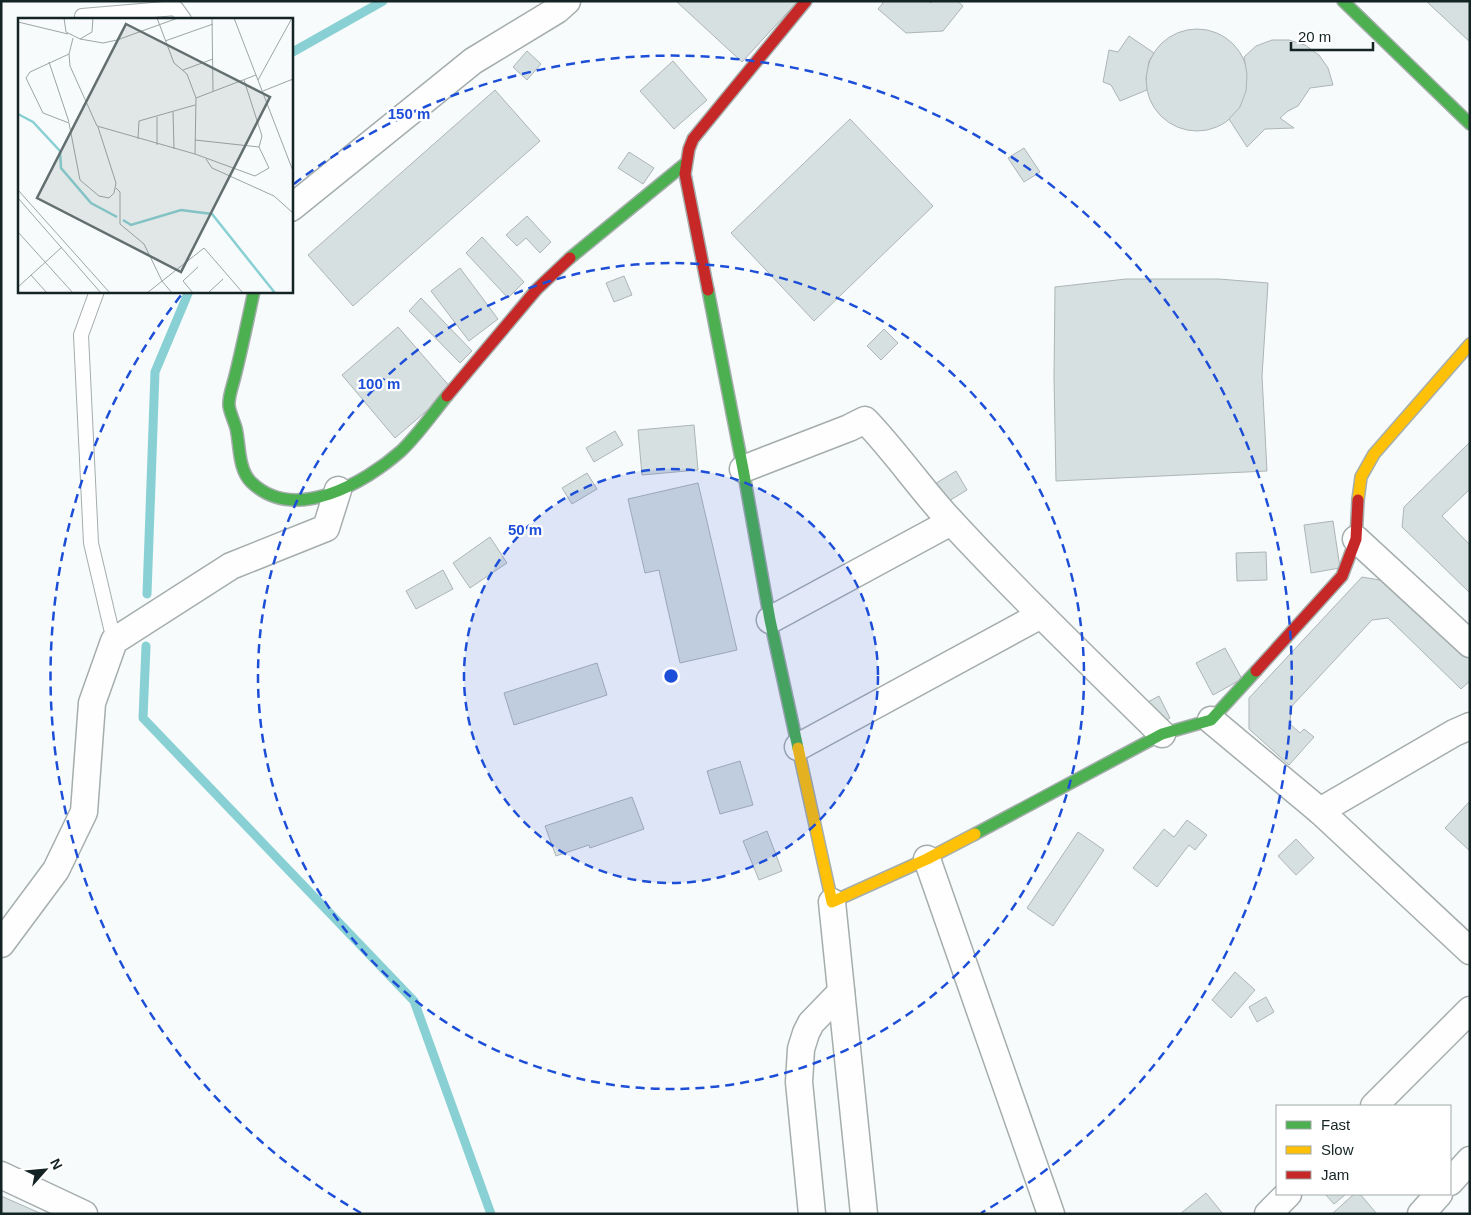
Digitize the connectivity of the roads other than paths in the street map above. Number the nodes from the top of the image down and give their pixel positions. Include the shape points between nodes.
1 (567, 1) edge
2 (806, 1) edge
3 (1343, 1) edge
4 (82, 16) dead end
5 (183, 18) edge
6 (1470, 124) edge
7 (686, 162) junction
8 (292, 207) edge
9 (97, 292) edge
10 (254, 292) edge
11 (1470, 344) edge
12 (743, 469) junction
13 (338, 490) junction
14 (951, 522) junction
15 (1356, 539) junction
16 (1042, 616) junction
17 (770, 620) junction
18 (114, 641) junction
19 (1470, 644) edge
20 (1211, 720) junction
21 (1470, 726) edge
22 (1162, 734) junction
23 (798, 747) junction
24 (1320, 811) junction
25 (927, 859) junction
26 (832, 902) junction
27 (1, 944) edge
28 (1470, 952) edge
29 (840, 992) junction
30 (1470, 1010) edge
31 (1375, 1105) edge
32 (1470, 1160) edge
33 (1, 1175) edge
34 (1451, 1181) edge
35 (1287, 1195) edge
36 (1438, 1195) edge
37 (84, 1214) edge
38 (812, 1214) edge
39 (864, 1214) edge
40 (1051, 1214) edge
41 (1268, 1214) edge
42 (1421, 1214) edge

1 - 8 street via 473,61
2 - 7 street via 704,124 688,149
3 - 6 street
4 - 5 lane via 176,8
7 - 12 street
7 - 13 street via 537,289 402,450 373,473
9 - 18 lane via 81,335 91,543
10 - 13 street via 229,405 242,466 250,481 279,498 297,500
11 - 15 street via 1374,454 1361,477
12 - 14 street via 865,420
12 - 17 street
13 - 18 street via 326,528 231,566
14 - 16 street
14 - 17 street
15 - 19 street
15 - 20 street via 1342,576
16 - 22 street
16 - 23 street
17 - 23 street
18 - 27 street via 92,703 84,812 56,870
20 - 22 street
20 - 24 street
21 - 24 street
22 - 25 street
23 - 26 street
24 - 28 street
25 - 26 street
25 - 40 street
26 - 29 street
29 - 38 street via 811,1023 801,1049 799,1082
29 - 39 street
30 - 31 street
32 - 34 street
33 - 37 street
35 - 41 street
36 - 42 street

